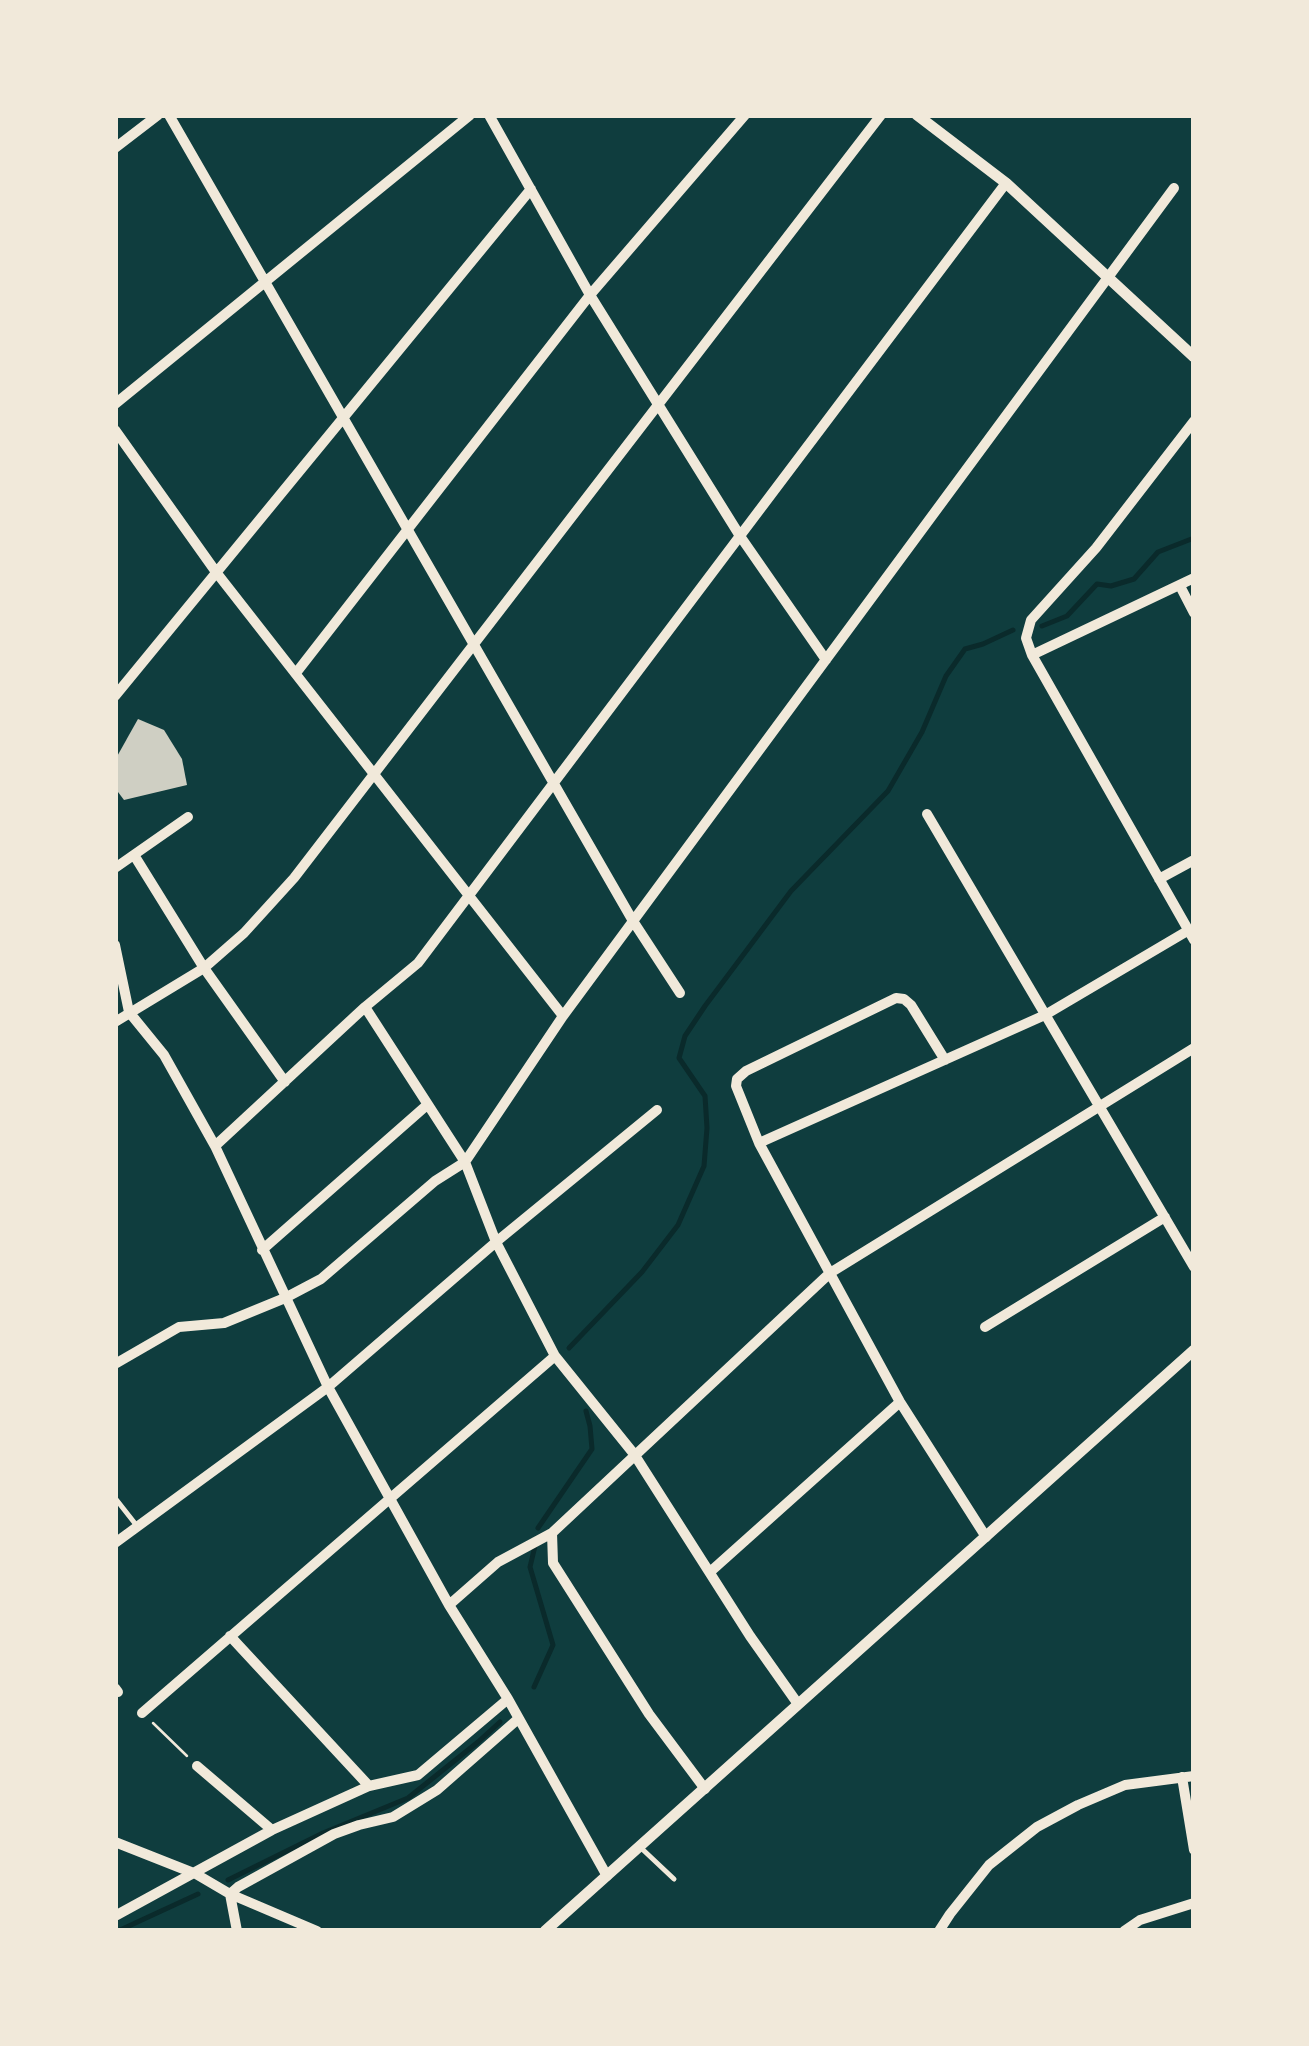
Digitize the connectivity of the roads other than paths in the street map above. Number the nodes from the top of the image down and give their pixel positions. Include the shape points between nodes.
1 (158, 115) edge
2 (169, 115) edge
3 (470, 115) edge
4 (489, 115) edge
5 (744, 115) edge
6 (881, 115) edge
7 (916, 115) edge
8 (115, 148) edge
9 (1006, 184) junction
10 (1174, 188) dead end
11 (531, 189) junction
12 (1108, 278) junction
13 (265, 282) junction
14 (590, 295) junction
15 (1194, 357) edge
16 (115, 404) edge
17 (659, 405) junction
18 (343, 418) junction
19 (1194, 421) edge
20 (115, 430) edge
21 (408, 529) junction
22 (740, 536) junction
23 (216, 572) junction
24 (1194, 578) edge
25 (1180, 586) junction
26 (1194, 613) edge
27 (474, 645) junction
28 (1032, 655) junction
29 (826, 660) junction
30 (296, 674) junction
31 (115, 696) edge
32 (375, 775) junction
33 (554, 783) junction
34 (927, 814) dead end
35 (188, 817) dead end
36 (134, 856) junction
37 (1194, 860) edge
38 (115, 868) edge
39 (1159, 879) junction
40 (469, 895) junction
41 (634, 922) junction
42 (1191, 935) edge
43 (115, 945) edge
44 (204, 968) junction
45 (680, 993) dead end
46 (364, 1007) junction
47 (129, 1012) junction
48 (1045, 1014) junction
49 (563, 1016) junction
50 (115, 1022) edge
51 (1194, 1048) edge
52 (945, 1060) junction
53 (285, 1082) junction
54 (426, 1105) junction
55 (1099, 1106) junction
56 (657, 1110) dead end
57 (759, 1143) junction
58 (214, 1146) junction
59 (466, 1162) junction
60 (1164, 1217) junction
61 (496, 1242) junction
62 (262, 1250) junction
63 (1194, 1267) edge
64 (830, 1273) junction
65 (285, 1298) junction
66 (985, 1327) dead end
67 (1194, 1350) edge
68 (554, 1356) junction
69 (115, 1364) edge
70 (328, 1388) junction
71 (900, 1402) junction
72 (634, 1454) junction
73 (390, 1497) junction
74 (115, 1498) edge
75 (137, 1526) junction
76 (552, 1534) junction
77 (986, 1536) junction
78 (115, 1542) edge
79 (710, 1572) junction
80 (450, 1605) junction
81 (230, 1636) junction
82 (508, 1699) junction
83 (798, 1704) junction
84 (142, 1714) road end
85 (518, 1719) junction
86 (198, 1766) road end
87 (1188, 1777) edge
88 (369, 1786) junction
89 (704, 1789) junction
90 (272, 1830) junction
91 (115, 1842) edge
92 (640, 1847) junction
93 (1194, 1850) edge
94 (196, 1874) junction
95 (608, 1876) junction
96 (674, 1880) dead end
97 (230, 1894) junction
98 (1194, 1904) edge
99 (115, 1916) edge
100 (237, 1931) edge
101 (316, 1931) edge
102 (545, 1931) edge
103 (939, 1931) edge
104 (1124, 1931) edge

1 - 8 street
2 - 13 street
3 - 13 street
4 - 11 street
5 - 14 street
6 - 17 street
7 - 9 street
9 - 12 street
9 - 22 street
10 - 12 street
11 - 14 street
11 - 18 street
12 - 15 street
12 - 29 street
13 - 16 street
13 - 18 street
14 - 17 street
14 - 21 street
17 - 22 street
17 - 27 street
18 - 21 street
18 - 23 street
19 - 28 street via 1031,620 1026,638
20 - 23 street
21 - 27 street
21 - 30 street
22 - 29 street
22 - 33 street
23 - 30 street
23 - 31 street
24 - 25 street
25 - 26 street
25 - 28 street
27 - 32 street
27 - 33 street
28 - 39 street
29 - 41 street
30 - 32 street
32 - 40 street
32 - 44 street via 294,878
33 - 40 street
33 - 41 street
34 - 48 street
35 - 36 street
36 - 38 street
36 - 44 street
37 - 39 street
39 - 42 street
40 - 46 street via 418,963
40 - 49 street
41 - 45 street
41 - 49 street
42 - 48 street
43 - 47 street
44 - 47 street
44 - 53 street
46 - 53 street
46 - 54 street
47 - 50 street
47 - 58 street via 164,1055
48 - 52 street
48 - 55 street
49 - 59 street
51 - 55 street
52 - 57 street
52 - 57 street via 911,1005 896,998 738,1079
53 - 58 street
54 - 59 street
54 - 62 street
55 - 60 street
55 - 64 street
56 - 61 street
57 - 64 street
58 - 62 street
59 - 61 street
59 - 65 street via 321,1279
60 - 63 street
60 - 66 street
61 - 68 street
61 - 70 street
62 - 65 street
64 - 71 street
64 - 72 street
65 - 69 street via 224,1324 179,1327
65 - 70 street
67 - 77 street
68 - 72 street
68 - 73 street
70 - 73 street
70 - 75 street
71 - 77 street
71 - 79 street
72 - 76 street
72 - 79 street
73 - 80 street
73 - 81 street
74 - 75 lane
75 - 78 street
76 - 80 street via 498,1562
76 - 89 street via 553,1563
77 - 83 street
79 - 83 street
80 - 82 street
81 - 84 street
81 - 88 street
82 - 85 street
82 - 88 street via 418,1774
83 - 89 street
85 - 95 street
85 - 97 street via 437,1790 393,1816 334,1834
86 - 90 street
87 - 93 street
87 - 103 street via 1125,1786 1038,1827 990,1865
88 - 90 street
89 - 92 street
90 - 94 street
91 - 94 street
92 - 95 street
92 - 96 lane
94 - 97 street
94 - 99 street
95 - 102 street
97 - 100 street
97 - 101 street
98 - 104 street

